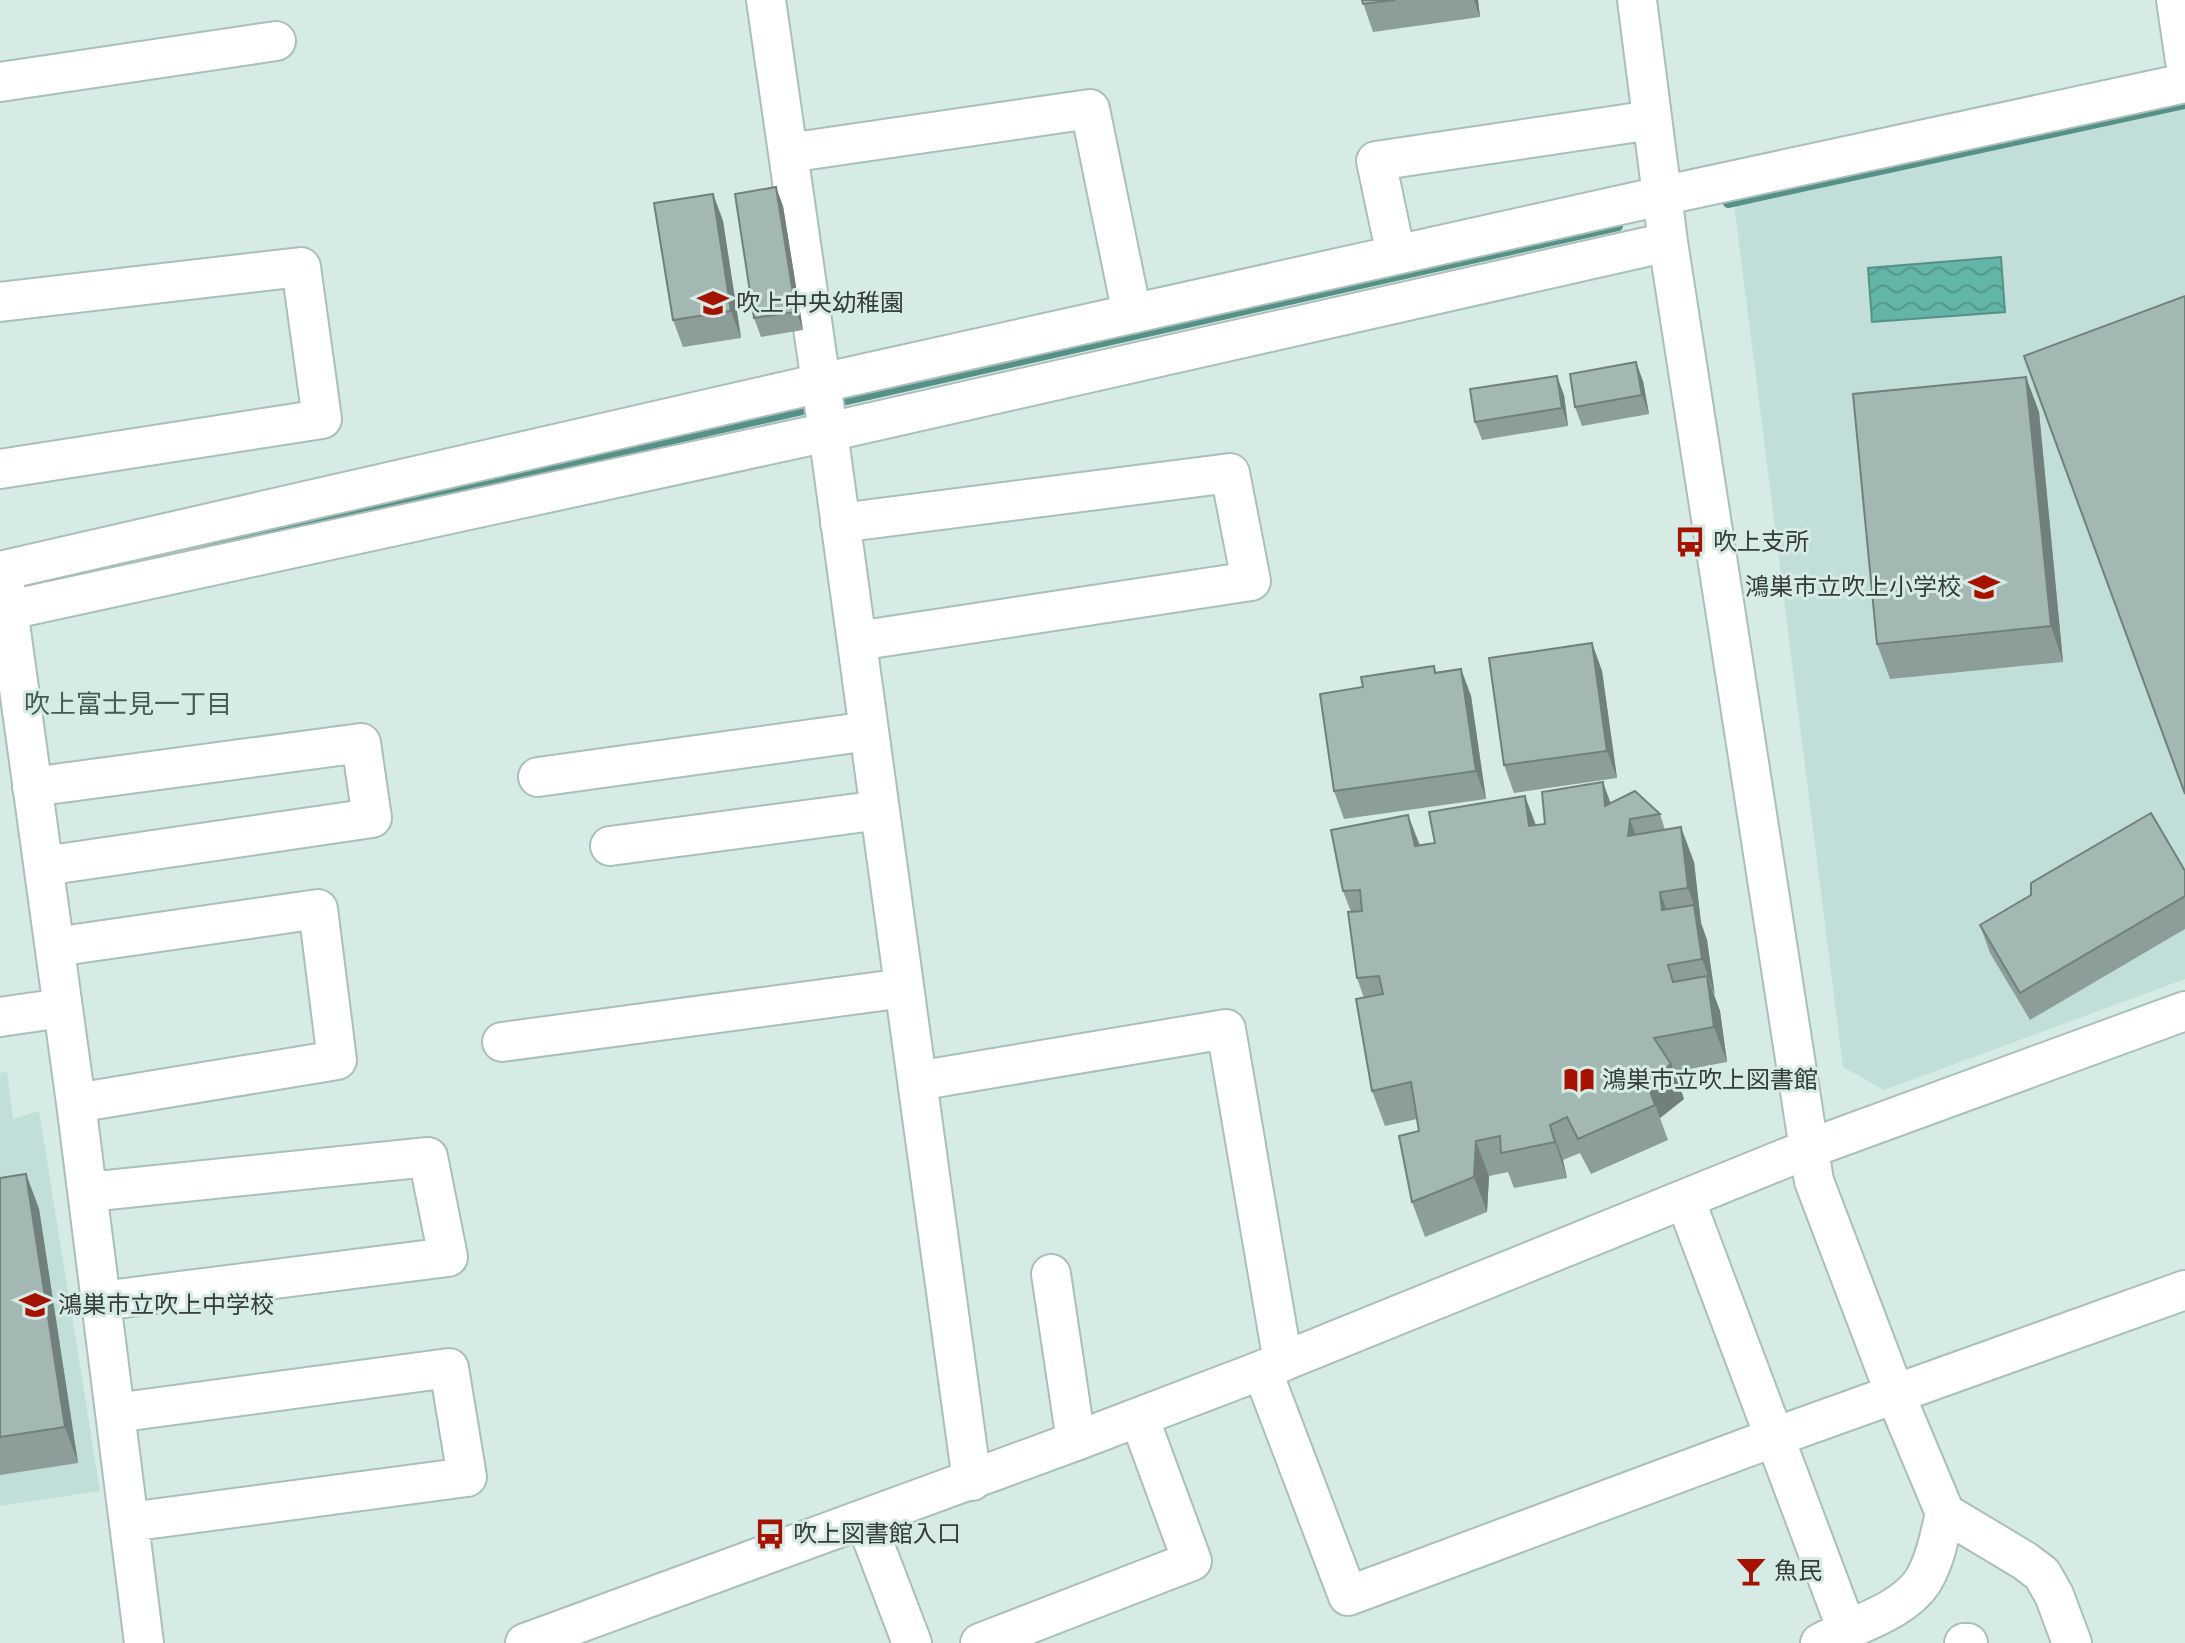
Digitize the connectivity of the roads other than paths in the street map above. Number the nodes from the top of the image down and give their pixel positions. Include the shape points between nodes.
1 (766, 0) edge
2 (1637, 0) edge
3 (2175, 0) edge
4 (276, 41) dead end
5 (2185, 61) edge
6 (0, 82) edge
7 (2185, 83) edge
8 (1651, 120) junction
9 (788, 153) junction
10 (1661, 196) junction
11 (1668, 243) junction
12 (1396, 255) junction
13 (0, 302) edge
14 (1132, 314) junction
15 (821, 383) junction
16 (828, 432) junction
17 (0, 469) edge
18 (840, 523) junction
19 (1, 562) edge
20 (4, 612) edge
21 (857, 641) junction
22 (869, 731) junction
23 (538, 777) dead end
24 (32, 787) junction
25 (880, 810) junction
26 (610, 846) dead end
27 (44, 866) junction
28 (55, 947) junction
29 (904, 988) junction
30 (62, 1008) junction
31 (2185, 1011) edge
32 (0, 1017) edge
33 (502, 1042) dead end
34 (917, 1081) junction
35 (76, 1103) junction
36 (1808, 1149) junction
37 (88, 1192) junction
38 (1685, 1199) junction
39 (1051, 1274) dead end
40 (2185, 1290) edge
41 (101, 1301) junction
42 (1273, 1366) junction
43 (1895, 1394) junction
44 (115, 1413) junction
45 (1139, 1417) junction
46 (1775, 1437) junction
47 (1076, 1441) junction
48 (972, 1481) junction
49 (1945, 1513) junction
50 (865, 1520) junction
51 (129, 1522) junction
52 (1834, 1637) edge
53 (144, 1643) edge
54 (525, 1643) edge
55 (912, 1643) edge
56 (980, 1643) edge
57 (2072, 1643) edge

1 - 9 street
2 - 8 street
3 - 5 street
4 - 6 street
7 - 10 street
8 - 10 street
8 - 12 street via 1376,161
9 - 14 street via 1090,109
9 - 15 street
10 - 11 street
10 - 12 street
11 - 16 street
11 - 36 street
12 - 14 street
13 - 17 street via 301,267 321,419
14 - 15 street
15 - 16 street
15 - 19 street
16 - 18 street
16 - 20 street
18 - 21 street
18 - 21 street via 1230,473 1251,581
19 - 20 street
20 - 24 street
21 - 22 street
22 - 23 street
22 - 25 street
24 - 27 street
24 - 27 street via 361,743 365,768 372,818
25 - 26 street
25 - 29 street
27 - 28 street
28 - 30 street
28 - 35 street via 318,909 337,1060
29 - 33 street
29 - 34 street
30 - 32 street
30 - 35 street
31 - 36 street
34 - 42 street via 1226,1029
34 - 48 street
35 - 37 street
36 - 38 street
36 - 43 street via 1814,1181
37 - 41 street
37 - 41 street via 428,1157 447,1256
38 - 42 street
38 - 46 street
39 - 47 street
40 - 43 street
41 - 44 street
42 - 45 street
42 - 46 street via 1348,1596
43 - 46 street
43 - 49 street
44 - 51 street
44 - 51 street via 449,1368 467,1477
45 - 47 street
45 - 56 street via 1192,1562
46 - 52 street
47 - 48 street
48 - 50 street
49 - 52 street via 1923,1581 1902,1603
49 - 57 street via 2042,1574
50 - 54 street
50 - 55 street
51 - 53 street

